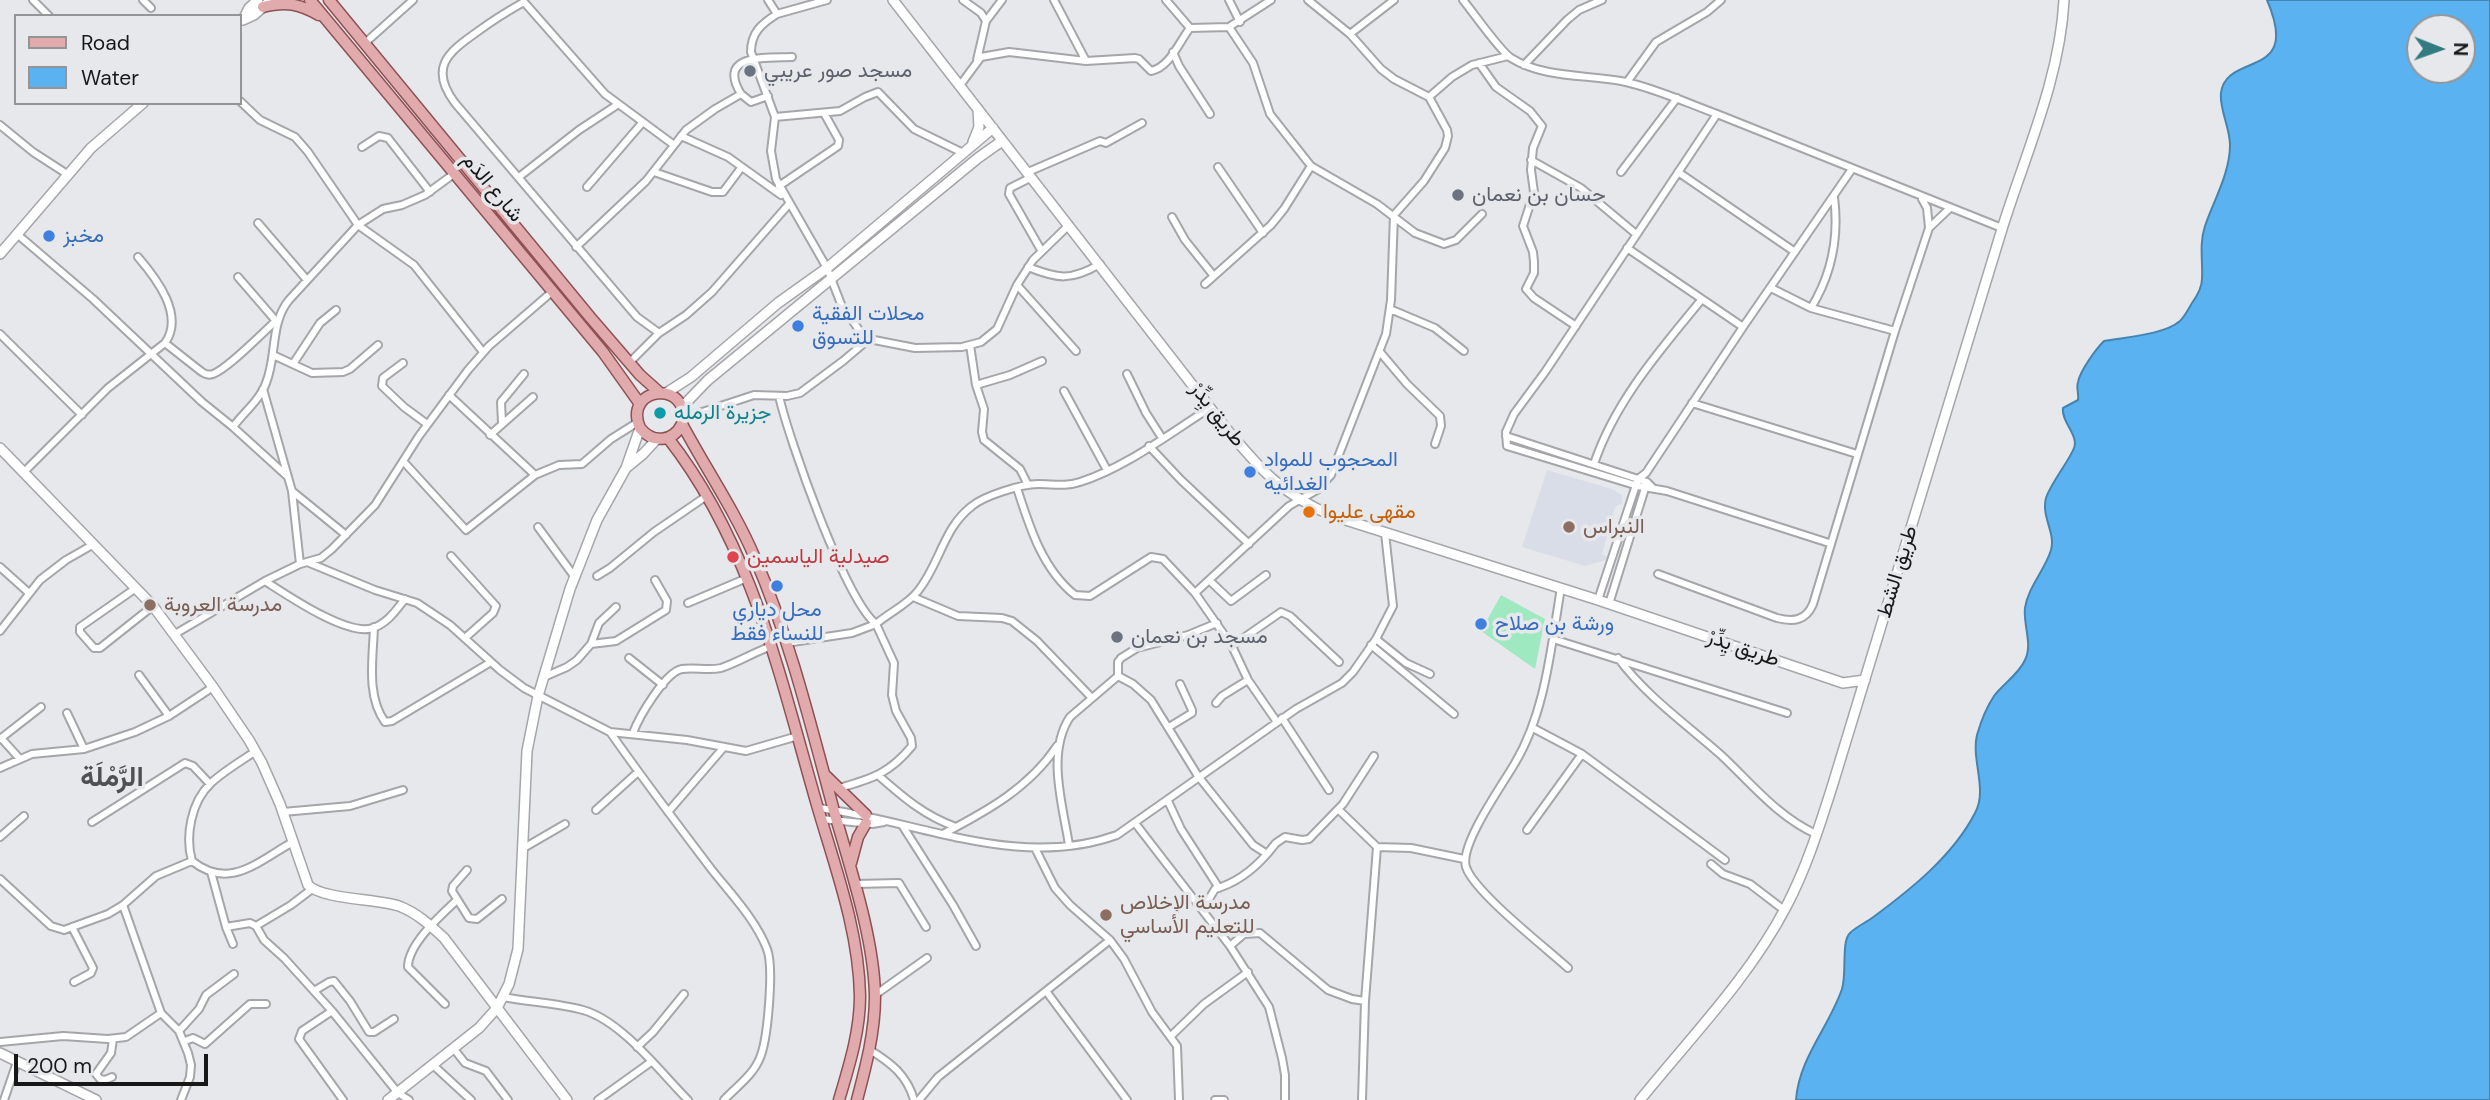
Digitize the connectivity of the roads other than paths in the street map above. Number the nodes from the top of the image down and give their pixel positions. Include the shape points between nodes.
1 (33, 0) edge
2 (144, 0) edge
3 (310, 0) edge
4 (329, 0) edge
5 (413, 0) edge
6 (768, 0) edge
7 (827, 0) edge
8 (893, 0) edge
9 (963, 0) edge
10 (1002, 0) edge
11 (1054, 0) edge
12 (1166, 0) edge
13 (1229, 0) edge
14 (1271, 0) edge
15 (1308, 0) edge
16 (1394, 0) edge
17 (1463, 0) edge
18 (1602, 0) edge
19 (1721, 0) edge
20 (2064, 0) edge
21 (524, 1) edge
22 (264, 2) edge
23 (150, 8) dead end
24 (48, 14) edge
25 (777, 14) junction
26 (328, 20) junction
27 (242, 21) edge
28 (986, 21) junction
29 (1240, 22) junction
30 (1229, 27) junction
31 (1190, 28) junction
32 (1350, 34) junction
33 (365, 43) junction
34 (1173, 52) junction
35 (1508, 56) junction
36 (792, 57) dead end
37 (751, 58) junction
38 (1087, 61) junction
39 (977, 62) junction
40 (1479, 63) junction
41 (1524, 65) junction
42 (1627, 82) junction
43 (961, 84) junction
44 (741, 94) junction
45 (768, 96) junction
46 (1429, 97) junction
47 (1677, 98) junction
48 (242, 103) edge
49 (141, 105) edge
50 (617, 105) junction
51 (977, 107) junction
52 (824, 113) junction
53 (1210, 114) dead end
54 (1717, 114) junction
55 (775, 117) junction
56 (642, 123) junction
57 (1142, 123) dead end
58 (0, 125) edge
59 (993, 128) junction
60 (681, 136) junction
61 (1002, 141) junction
62 (674, 145) junction
63 (362, 147) dead end
64 (967, 150) junction
65 (1013, 154) junction
66 (978, 158) junction
67 (1531, 160) junction
68 (1311, 166) junction
69 (1218, 167) dead end
70 (741, 168) junction
71 (1852, 169) junction
72 (654, 172) junction
73 (1621, 172) dead end
74 (1678, 172) junction
75 (455, 173) junction
76 (67, 174) junction
77 (1030, 175) junction
78 (519, 177) junction
79 (779, 186) junction
80 (587, 187) dead end
81 (430, 192) junction
82 (1834, 197) junction
83 (1922, 198) junction
84 (788, 202) junction
85 (1950, 208) junction
86 (1482, 214) dead end
87 (1394, 215) junction
88 (1172, 217) dead end
89 (258, 223) dead end
90 (358, 225) junction
91 (1069, 225) junction
92 (1928, 228) junction
93 (2002, 228) junction
94 (1263, 233) junction
95 (18, 234) junction
96 (1636, 234) junction
97 (576, 247) junction
98 (1627, 248) junction
99 (1041, 250) junction
100 (1795, 252) junction
101 (0, 254) edge
102 (138, 257) dead end
103 (1100, 264) junction
104 (1028, 267) junction
105 (827, 268) junction
106 (1213, 275) junction
107 (237, 277) dead end
108 (307, 280) junction
109 (832, 280) junction
110 (1205, 284) dead end
111 (1017, 285) junction
112 (1771, 288) junction
113 (553, 290) junction
114 (1702, 299) junction
115 (1811, 308) junction
116 (1390, 309) junction
117 (336, 310) dead end
118 (277, 320) junction
119 (1576, 326) junction
120 (1743, 327) junction
121 (1895, 331) junction
122 (659, 333) junction
123 (0, 334) edge
124 (869, 339) junction
125 (165, 343) junction
126 (378, 345) dead end
127 (970, 345) junction
128 (1076, 351) dead end
129 (1464, 351) dead end
130 (483, 352) junction
131 (1380, 352) junction
132 (151, 353) junction
133 (273, 355) junction
134 (1042, 360) dead end
135 (630, 362) junction
136 (293, 363) junction
137 (402, 363) dead end
138 (524, 374) dead end
139 (1127, 374) dead end
140 (976, 385) junction
141 (263, 389) junction
142 (1064, 391) dead end
143 (663, 393) junction
144 (449, 395) junction
145 (779, 396) junction
146 (533, 397) dead end
147 (1692, 403) junction
148 (640, 404) junction
149 (1210, 408) junction
150 (82, 415) junction
151 (683, 416) junction
152 (502, 423) junction
153 (427, 424) junction
154 (639, 425) junction
155 (233, 427) junction
156 (490, 435) junction
157 (1506, 436) junction
158 (668, 438) junction
159 (1162, 438) junction
160 (657, 439) junction
161 (1435, 444) dead end
162 (1149, 446) junction
163 (0, 448) edge
164 (1857, 454) junction
165 (403, 461) junction
166 (1594, 464) junction
167 (626, 468) junction
168 (1107, 470) junction
169 (24, 472) junction
170 (1646, 473) junction
171 (535, 475) junction
172 (287, 476) junction
173 (1637, 482) junction
174 (1028, 485) junction
175 (1648, 486) junction
176 (1017, 488) junction
177 (292, 491) junction
178 (708, 495) junction
179 (1297, 500) junction
180 (538, 527) dead end
181 (1385, 533) junction
182 (346, 535) junction
183 (1829, 543) junction
184 (94, 544) junction
185 (1249, 544) junction
186 (451, 556) dead end
187 (304, 563) junction
188 (0, 568) edge
189 (1658, 573) dead end
190 (1266, 575) dead end
191 (574, 576) junction
192 (597, 576) dead end
193 (747, 578) junction
194 (655, 580) dead end
195 (1209, 580) junction
196 (265, 581) junction
197 (136, 587) junction
198 (1561, 588) junction
199 (29, 593) junction
200 (1195, 593) junction
201 (913, 597) junction
202 (405, 599) junction
203 (1598, 600) junction
204 (688, 603) dead end
205 (1609, 604) junction
206 (153, 606) junction
207 (616, 607) dead end
208 (1217, 623) junction
209 (876, 624) junction
210 (374, 628) junction
211 (0, 631) edge
212 (175, 634) junction
213 (465, 638) junction
214 (1553, 639) junction
215 (1373, 642) junction
216 (786, 643) junction
217 (591, 644) junction
218 (772, 646) junction
219 (1232, 646) junction
220 (629, 658) dead end
221 (1618, 658) junction
222 (491, 662) junction
223 (1339, 662) dead end
224 (1430, 674) dead end
225 (139, 675) dead end
226 (1118, 676) junction
227 (544, 677) junction
228 (1248, 680) junction
229 (1865, 680) junction
230 (1843, 683) junction
231 (1180, 684) dead end
232 (663, 685) junction
233 (213, 687) junction
234 (538, 696) junction
235 (1091, 697) junction
236 (1858, 700) junction
237 (1216, 703) dead end
238 (41, 707) dead end
239 (67, 713) dead end
240 (1787, 713) dead end
241 (1454, 714) dead end
242 (169, 716) junction
243 (1280, 720) junction
244 (1169, 727) junction
245 (1533, 728) junction
246 (610, 732) junction
247 (632, 733) junction
248 (797, 736) junction
249 (0, 738) edge
250 (1058, 745) junction
251 (724, 747) junction
252 (84, 749) junction
253 (256, 751) junction
254 (1582, 754) junction
255 (1374, 757) dead end
256 (20, 759) junction
257 (0, 768) edge
258 (638, 772) junction
259 (825, 774) junction
260 (879, 776) junction
261 (1198, 776) junction
262 (210, 784) junction
263 (839, 788) junction
264 (403, 790) dead end
265 (1329, 790) dead end
266 (1168, 800) junction
267 (818, 808) junction
268 (596, 810) dead end
269 (1339, 810) junction
270 (283, 812) junction
271 (668, 812) junction
272 (836, 815) junction
273 (24, 816) dead end
274 (821, 819) junction
275 (866, 819) junction
276 (92, 822) dead end
277 (1135, 823) junction
278 (565, 824) dead end
279 (902, 825) junction
280 (956, 827) junction
281 (1527, 830) dead end
282 (1816, 834) junction
283 (941, 835) junction
284 (0, 836) edge
285 (293, 842) junction
286 (1069, 845) junction
287 (1377, 847) junction
288 (1035, 848) junction
289 (522, 849) junction
290 (1267, 854) junction
291 (1464, 859) junction
292 (1725, 860) dead end
293 (192, 861) junction
294 (1711, 864) dead end
295 (850, 867) junction
296 (467, 870) dead end
297 (211, 872) junction
298 (0, 879) edge
299 (855, 884) junction
300 (1219, 888) junction
301 (312, 889) junction
302 (502, 899) dead end
303 (457, 900) junction
304 (123, 905) junction
305 (1203, 909) junction
306 (1784, 910) junction
307 (431, 925) junction
308 (256, 926) junction
309 (72, 927) junction
310 (226, 927) junction
311 (926, 927) dead end
312 (1110, 940) junction
313 (233, 944) dead end
314 (976, 946) dead end
315 (1230, 946) junction
316 (927, 958) dead end
317 (1568, 968) dead end
318 (1248, 972) junction
319 (234, 974) dead end
320 (74, 982) dead end
321 (314, 991) junction
322 (1046, 991) junction
323 (684, 994) dead end
324 (875, 995) junction
325 (503, 997) junction
326 (1365, 1001) junction
327 (266, 1004) dead end
328 (445, 1004) dead end
329 (497, 1009) junction
330 (332, 1011) junction
331 (161, 1013) junction
332 (394, 1020) dead end
333 (179, 1031) junction
334 (1171, 1036) junction
335 (113, 1039) junction
336 (185, 1041) junction
337 (0, 1042) edge
338 (636, 1047) junction
339 (454, 1049) junction
340 (870, 1050) junction
341 (0, 1053) edge
342 (18, 1062) junction
343 (651, 1062) junction
344 (433, 1065) junction
345 (112, 1077) dead end
346 (398, 1093) junction
347 (4, 1100) edge
348 (96, 1100) edge
349 (181, 1100) edge
350 (343, 1100) edge
351 (388, 1100) edge
352 (409, 1100) edge
353 (471, 1100) edge
354 (509, 1100) edge
355 (567, 1100) edge
356 (598, 1100) edge
357 (688, 1100) edge
358 (724, 1100) edge
359 (839, 1100) edge
360 (857, 1100) edge
361 (916, 1100) edge
362 (1127, 1100) edge
363 (1179, 1100) edge
364 (1215, 1100) edge
365 (1224, 1100) edge
366 (1285, 1100) edge
367 (1362, 1100) edge
368 (1640, 1100) edge

1 - 24 street
2 - 23 street
3 - 26 main road, شارع الدَم
4 - 33 main road, شارع الدَم
5 - 33 street
6 - 25 street
7 - 25 street
8 - 43 street, طريق يِدِّرْ
9 - 28 street
10 - 28 street
11 - 38 street
12 - 31 street
13 - 29 street
14 - 29 street
15 - 32 street
16 - 32 street
17 - 35 street
18 - 41 street via 1567,20
19 - 42 street via 1656,42
20 - 93 street, طريق الشط via 2054,65
21 - 50 street
21 - 78 street via 450,52 442,73 455,103
22 - 26 main road via 295,4
22 - 27 street
25 - 37 street via 755,31
26 - 75 main road, شارع الدَم
28 - 39 street
29 - 30 street
30 - 31 street
30 - 68 street via 1253,63 1270,114
31 - 34 street
32 - 46 street via 1381,69
33 - 135 main road, شارع الدَم
34 - 38 street via 1155,71 1135,58
34 - 53 street
35 - 40 street
35 - 41 street
36 - 37 street
37 - 44 street via 735,72
37 - 45 street
38 - 39 street via 1009,51 989,54
39 - 43 street
40 - 46 street
40 - 67 street via 1496,87 1530,111 1542,126
41 - 42 street via 1543,72
42 - 47 street
43 - 51 street, طريق يِدِّرْ
44 - 45 street via 751,102
44 - 60 street
45 - 55 street
46 - 87 street via 1447,130 1447,142 1424,181
47 - 54 street
47 - 73 street
48 - 90 street via 260,120 295,137
49 - 76 street
50 - 56 street
50 - 78 street
51 - 59 street, طريق يِدِّرْ
51 - 64 street via 979,127
52 - 55 street
52 - 64 street via 840,111 878,92 914,129
52 - 79 street via 838,146
54 - 71 street
54 - 74 street
55 - 79 street via 771,159
56 - 62 street
56 - 80 street
57 - 77 street
58 - 76 street
59 - 61 street, طريق يِدِّرْ
59 - 64 street
60 - 62 street
60 - 70 street via 728,157
61 - 65 street, طريق يِدِّرْ
61 - 66 street
62 - 72 street
63 - 81 street via 376,137 388,138
64 - 105 street
65 - 66 street via 993,152
65 - 77 street, طريق يِدِّرْ
66 - 109 street
67 - 96 street via 1581,188
67 - 119 street via 1534,192 1524,226 1534,272 1526,289
68 - 87 street
68 - 94 street
69 - 94 street
70 - 72 street via 723,192
70 - 84 street
71 - 82 street
71 - 83 street
72 - 97 street
74 - 96 street
74 - 100 street
75 - 81 street
75 - 113 main road, شارع الدَم
76 - 95 street
77 - 91 street, طريق يِدِّرْ
77 - 99 street via 1010,188 1009,194
78 - 97 street
79 - 84 street
81 - 90 street via 383,209
82 - 100 street
82 - 115 street via 1837,219 1831,260
83 - 85 street
83 - 92 street
84 - 105 street
84 - 122 street via 712,292
85 - 92 street
85 - 93 street
86 - 87 street via 1456,240 1444,244 1415,233
87 - 116 street
88 - 106 street
89 - 108 street
90 - 108 street
90 - 130 street via 414,265
91 - 99 street
91 - 103 street, طريق يِدِّرْ
92 - 121 street
93 - 229 street, طريق الشط
94 - 106 street
95 - 101 street
95 - 132 street
96 - 98 street
97 - 122 street via 636,317
98 - 114 street
98 - 119 street
99 - 104 street
100 - 112 street
102 - 125 street via 156,278 170,310 172,330
103 - 104 street via 1061,278
103 - 149 street, طريق يِدِّرْ
104 - 111 street
105 - 109 street
105 - 143 street via 691,377
106 - 110 street
107 - 118 street
108 - 118 street
109 - 124 street via 841,304
109 - 151 street via 708,380
111 - 127 street via 993,333
111 - 128 street
112 - 115 street
112 - 120 street
113 - 130 street
113 - 148 main road, شارع الدَم
114 - 120 street
114 - 166 street via 1643,374 1608,429
115 - 121 street
116 - 129 street via 1435,328
116 - 131 street
117 - 136 street via 320,323
118 - 125 street via 212,374 203,373
118 - 133 street
119 - 157 street via 1514,414
120 - 147 street
121 - 164 street
122 - 135 street
123 - 150 street
124 - 127 street via 915,348
124 - 145 street via 800,393
125 - 132 street
126 - 136 street via 343,372 312,373
127 - 140 street
130 - 144 street
131 - 161 street via 1440,416
131 - 179 street via 1331,475 1317,490
132 - 150 street
132 - 155 street
133 - 136 street
133 - 141 street
134 - 140 street
135 - 143 main road, شارع الدَم
137 - 153 street via 383,377 382,386
138 - 152 street via 502,402
139 - 159 street
140 - 174 street via 984,409 984,440 1020,469
141 - 155 street
141 - 172 street
142 - 168 street
143 - 148 main road via 648,396
143 - 151 main road via 676,398
144 - 153 street
144 - 156 street
145 - 151 street via 754,395
145 - 209 street via 839,564
146 - 152 street
147 - 164 street
147 - 170 street
148 - 154 main road
149 - 159 street
149 - 179 street, طريق يِدِّرْ via 1259,467
150 - 169 street
151 - 158 main road via 679,430
151 - 216 main road via 739,523
152 - 156 street
153 - 165 street
154 - 160 main road
154 - 167 street
154 - 171 street via 611,439 582,464 559,465
155 - 172 street
156 - 171 street
157 - 166 street
157 - 173 street via 1507,446
158 - 160 main road
158 - 178 main road
159 - 162 street
160 - 167 street
162 - 168 street
162 - 185 street
163 - 169 street
164 - 183 street
165 - 171 street via 466,530
165 - 182 street via 375,505
166 - 173 street
167 - 191 street via 597,520
168 - 174 street via 1072,484
169 - 184 street
170 - 173 street
170 - 175 street
172 - 177 street
173 - 175 street
173 - 203 street
174 - 176 street
175 - 183 street
175 - 205 street
176 - 200 street via 1035,540 1059,579 1075,595 1090,596 1156,556
176 - 201 street via 983,499 954,523
177 - 182 street
177 - 187 street
178 - 192 street
178 - 193 main road
179 - 181 street, طريق يِدِّرْ
179 - 185 street
180 - 191 street
181 - 198 street, طريق يِدِّرْ
181 - 215 street via 1392,606
182 - 187 street via 326,555
183 - 189 street via 1811,609 1796,620 1777,618
184 - 197 street
184 - 199 street via 47,573
185 - 195 street
186 - 213 street via 496,606
187 - 196 street
187 - 202 street
188 - 199 street
190 - 195 street via 1231,601
191 - 227 street
193 - 204 street
193 - 218 main road
194 - 217 street via 667,601 666,610 616,642
195 - 200 street
196 - 210 street via 334,620
196 - 212 street
197 - 206 street
197 - 206 street via 80,627 94,648
198 - 203 street, طريق يِدِّرْ
198 - 214 street
199 - 211 street
200 - 208 street
201 - 209 street
201 - 235 street via 958,615 1012,621
202 - 210 street
202 - 213 street via 432,611
203 - 205 street, طريق يِدِّرْ
205 - 230 street, طريق يِدِّرْ
206 - 212 street
207 - 217 street via 599,623
208 - 219 street
208 - 226 street via 1136,648 1121,658
209 - 216 street via 852,634
209 - 260 street via 894,663 896,710 912,742
210 - 222 street via 372,679 385,722
212 - 233 street
213 - 222 street
214 - 221 street
214 - 245 street
215 - 224 street
215 - 241 street
215 - 243 street via 1342,683
216 - 259 main road
217 - 227 street via 567,667
218 - 232 street via 721,667 679,670
218 - 248 main road
219 - 223 street via 1281,612
219 - 228 street
220 - 232 street
221 - 240 street
221 - 282 street via 1782,815
222 - 234 street
225 - 242 street
226 - 235 street
226 - 244 street via 1144,693
227 - 234 street
228 - 237 street
228 - 243 street
229 - 230 street, طريق يِدِّرْ
229 - 236 street, طريق الشط
230 - 236 street, طريق يِدِّرْ
231 - 244 street via 1192,713
232 - 247 street
233 - 242 street
233 - 253 street
234 - 246 street
234 - 289 street via 527,751
235 - 250 street via 1070,717
236 - 282 street, طريق الشط
238 - 249 street
239 - 252 street
242 - 252 street
243 - 261 street
243 - 265 street
244 - 261 street
245 - 254 street
245 - 291 street
246 - 247 street
246 - 258 street
247 - 251 street
248 - 251 street via 751,751
248 - 267 main road
249 - 256 street
250 - 280 street via 1024,785
250 - 286 street
251 - 271 street
252 - 256 street
253 - 262 street
253 - 270 street
254 - 281 street
254 - 292 street
255 - 269 street
256 - 257 street
258 - 268 street
258 - 271 street
259 - 263 main road
259 - 272 main road
260 - 263 street
260 - 280 street via 932,818
261 - 266 street
261 - 290 street via 1253,845
262 - 276 street via 185,764
262 - 293 street via 190,830
263 - 275 main road
264 - 270 street via 350,806
266 - 277 street
266 - 300 street
267 - 272 street
267 - 274 main road
269 - 287 street
269 - 290 street via 1309,839 1285,837
270 - 285 street
271 - 358 street via 768,950 769,997 759,1060
272 - 274 street
272 - 275 street
272 - 295 main road
273 - 284 street
274 - 359 main road via 853,932 860,997 855,1042
275 - 279 street
275 - 295 main road
277 - 286 street via 1104,840
277 - 305 street
278 - 289 street
279 - 283 street
279 - 314 street
280 - 283 street
282 - 306 street, طريق الشط
283 - 288 street
285 - 297 street via 234,874
285 - 301 street
286 - 288 street
287 - 291 street via 1411,848
287 - 326 street
288 - 312 street via 1055,888
289 - 325 street via 518,949
290 - 300 street via 1244,876
291 - 317 street via 1484,893
293 - 297 street
293 - 304 street via 156,876
294 - 306 street via 1750,884
295 - 299 main road
296 - 303 street via 452,888
297 - 310 street
298 - 309 street via 51,926
299 - 311 street via 899,883
299 - 324 main road
300 - 305 street
301 - 307 street via 399,906
301 - 308 street
302 - 303 street via 475,919 469,918
303 - 307 street
304 - 309 street
304 - 331 street
305 - 315 street
306 - 368 street, طريق الشط via 1749,966
307 - 328 street via 410,955 408,967
307 - 329 street
308 - 310 street
308 - 321 street
309 - 320 street via 93,968
310 - 313 street
312 - 322 street
312 - 334 street
315 - 318 street
315 - 326 street via 1244,934 1260,933 1328,990
316 - 324 street
318 - 334 street
318 - 366 street via 1276,1026
319 - 333 street via 206,995
321 - 330 street
321 - 332 street via 334,981 369,1032
322 - 361 street
322 - 362 street
323 - 338 street
324 - 340 main road
325 - 329 street
325 - 338 street via 583,1010 601,1018
326 - 367 street
327 - 336 street via 250,1004 205,1044 193,1038
329 - 339 street
329 - 355 street
330 - 346 street
330 - 350 street via 302,1031 299,1039
331 - 333 street
331 - 335 street via 132,1035
333 - 336 street
334 - 363 street via 1179,1057
335 - 337 street via 63,1036
335 - 345 street via 111,1053 96,1074 105,1080
336 - 349 street via 191,1065
338 - 343 street
339 - 344 street
339 - 354 street via 465,1063 486,1071
340 - 360 main road
340 - 361 street via 898,1069
341 - 342 street
342 - 347 street
342 - 348 street
343 - 356 street
343 - 357 street
344 - 346 street
344 - 353 street
346 - 351 street
346 - 352 street
364 - 365 street

